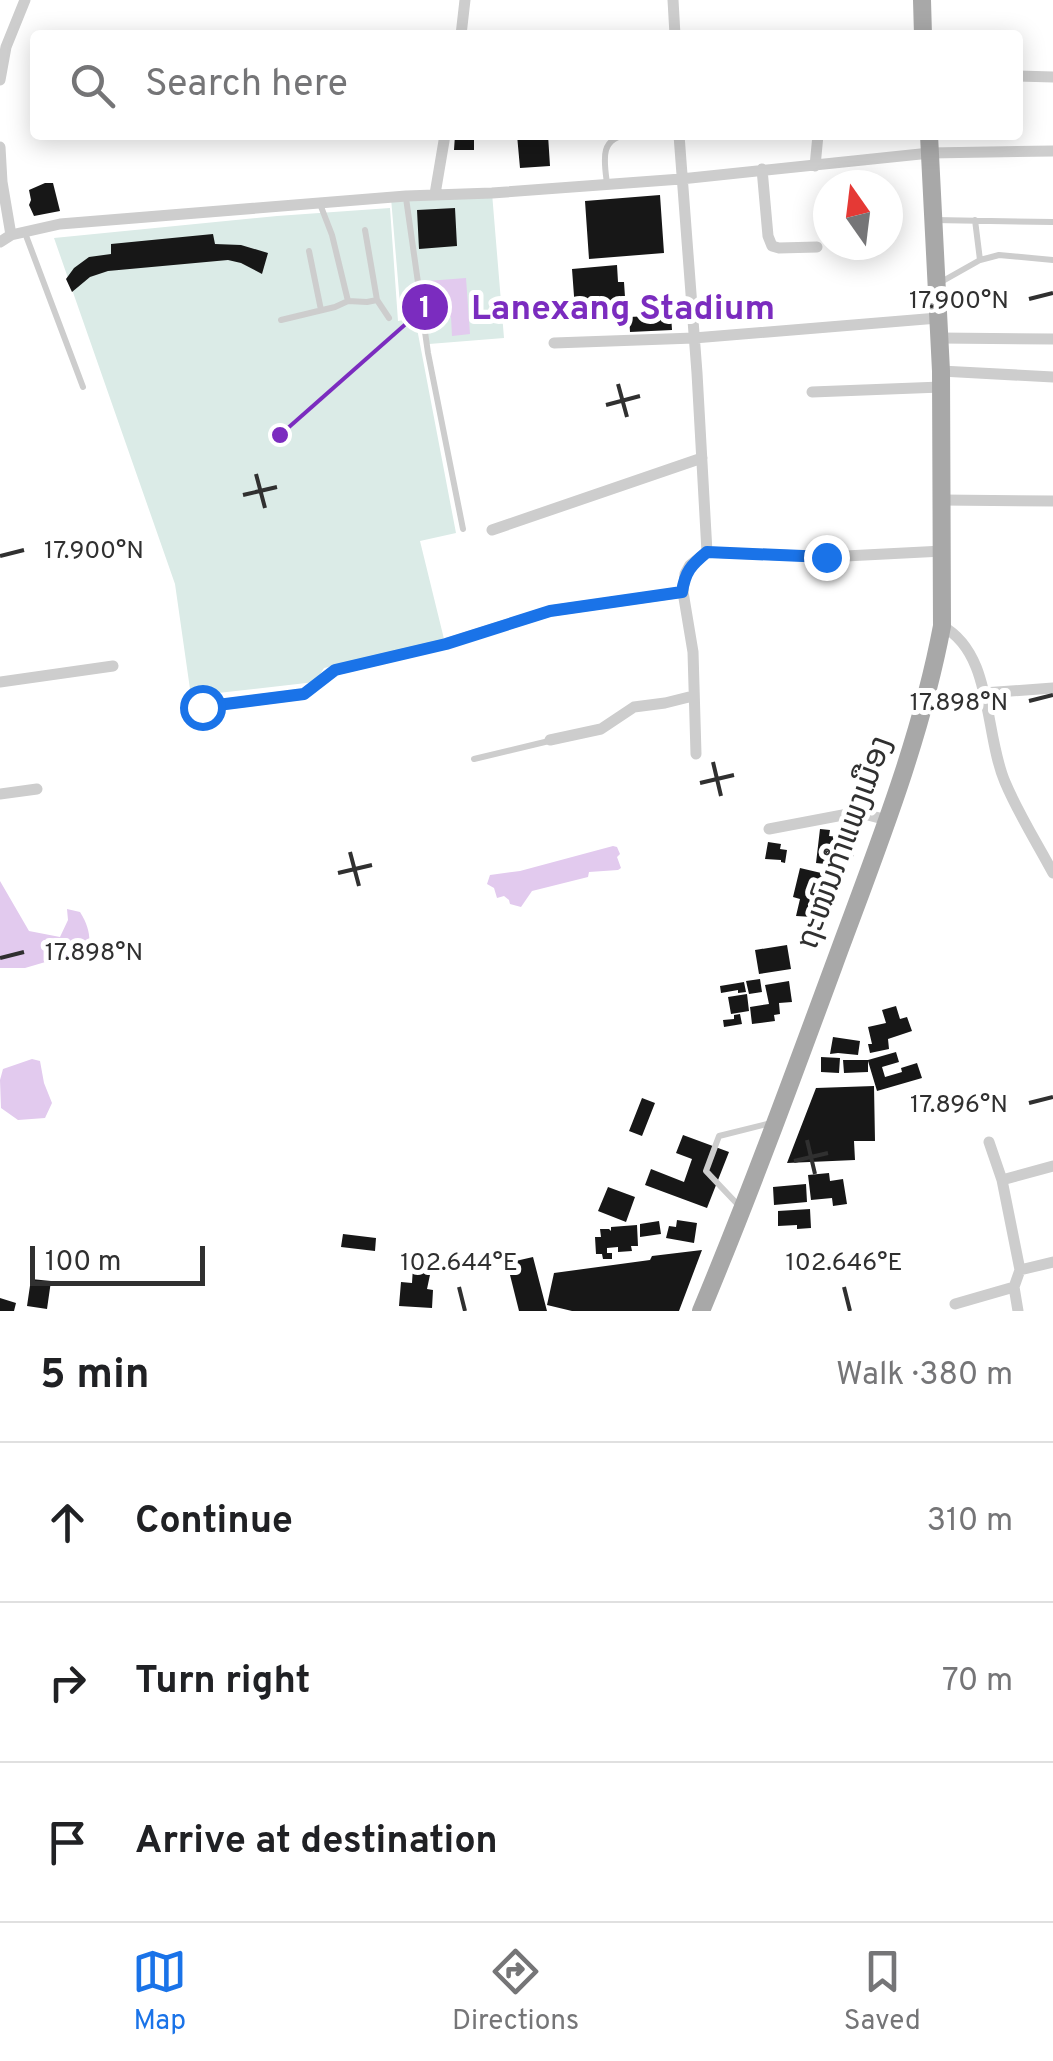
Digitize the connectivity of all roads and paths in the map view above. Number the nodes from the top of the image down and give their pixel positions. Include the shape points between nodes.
1 (25, 0) edge
2 (466, 0) edge
3 (674, 0) edge
4 (462, 30) edge
5 (675, 30) edge
6 (0, 76) edge
7 (1023, 76) edge
8 (1053, 76) edge
9 (444, 140) edge
10 (611, 140) edge
11 (679, 140) edge
12 (818, 140) edge
13 (929, 144) edge
14 (0, 146) edge
15 (1053, 151) edge
16 (816, 166) junction
17 (762, 169) junction
18 (681, 179) junction
19 (607, 185) junction
20 (436, 194) junction
21 (406, 196) junction
22 (320, 204) junction
23 (933, 220) junction
24 (975, 220) junction
25 (1053, 222) edge
26 (365, 230) dead end
27 (24, 232) junction
28 (5, 238) edge
29 (813, 247) edge
30 (310, 251) dead end
31 (980, 260) junction
32 (1053, 260) edge
33 (936, 284) junction
34 (376, 300) junction
35 (348, 301) junction
36 (321, 310) junction
37 (389, 318) dead end
38 (938, 318) junction
39 (281, 320) dead end
40 (694, 338) junction
41 (940, 338) junction
42 (1053, 340) edge
43 (554, 342) dead end
44 (1053, 377) edge
45 (941, 379) junction
46 (82, 387) dead end
47 (812, 392) dead end
48 (702, 458) junction
49 (942, 500) junction
50 (1053, 501) edge
51 (463, 529) dead end
52 (492, 530) dead end
53 (943, 551) junction
54 (707, 552) junction
55 (682, 592) junction
56 (942, 626) junction
57 (113, 666) dead end
58 (0, 682) edge
59 (1053, 688) edge
60 (983, 693) junction
61 (692, 696) junction
62 (202, 707) dead end
63 (550, 740) joint
64 (696, 754) dead end
65 (474, 760) dead end
66 (37, 789) dead end
67 (0, 794) edge
68 (887, 820) junction
69 (769, 829) dead end
70 (1053, 872) edge
71 (776, 1122) junction
72 (989, 1142) dead end
73 (1053, 1166) edge
74 (1002, 1180) junction
75 (742, 1209) junction
76 (1053, 1262) edge
77 (1020, 1270) junction
78 (1014, 1287) junction
79 (955, 1304) dead end
80 (701, 1311) edge
81 (1018, 1311) edge

1 - 6 street
2 - 4 street
3 - 5 street
7 - 8 street
9 - 20 street
10 - 19 lane via 604,158
11 - 18 street
12 - 16 street
13 - 15 street
13 - 16 street
13 - 23 main road, ຖະໜົນກຳແພງເມືອງ
14 - 28 street
16 - 17 street
17 - 18 street
17 - 29 street via 772,246
18 - 19 street
18 - 40 street
19 - 20 street
20 - 21 street
21 - 22 street
21 - 51 lane
22 - 27 street
22 - 35 lane
23 - 24 lane
23 - 33 main road, ຖະໜົນກຳແພງເມືອງ
24 - 25 lane
24 - 31 lane
26 - 34 lane
27 - 28 street
27 - 46 lane
30 - 36 lane
31 - 32 lane
31 - 33 lane
33 - 38 main road, ຖະໜົນກຳແພງເມືອງ
34 - 35 lane
34 - 37 lane
35 - 36 lane
36 - 39 lane
38 - 40 street
38 - 41 main road, ຖະໜົນກຳແພງເມືອງ
40 - 43 street
40 - 48 street
41 - 42 street
41 - 45 main road, ຖະໜົນກຳແພງເມືອງ
44 - 45 street
45 - 47 street
45 - 49 main road, ຖະໜົນກຳແພງເມືອງ
48 - 52 street
48 - 54 street
49 - 50 street
49 - 53 main road, ຖະໜົນກຳແພງເມືອງ
53 - 54 street via 826,557
53 - 56 main road, ຖະໜົນກຳແພງເມືອງ
54 - 55 street via 684,574
55 - 61 street via 693,652
55 - 62 street via 550,611 335,670 304,694
56 - 60 street via 976,661
56 - 68 main road, ຖະໜົນກຳແພງເມືອງ via 926,705
57 - 58 street
59 - 60 street
60 - 70 street via 1006,784
61 - 63 street via 634,707 601,729
61 - 64 street
63 - 65 lane
66 - 67 street
68 - 69 street via 848,814
68 - 71 main road, ຖະໜົນກຳແພງເມືອງ
71 - 75 main road, ຖະໜົນກຳແພງເມືອງ
71 - 75 lane via 719,1136 706,1171
72 - 74 street
73 - 74 street
74 - 77 street
75 - 80 main road, ຖະໜົນກຳແພງເມືອງ
76 - 77 street
77 - 78 street
78 - 79 street
78 - 81 street

